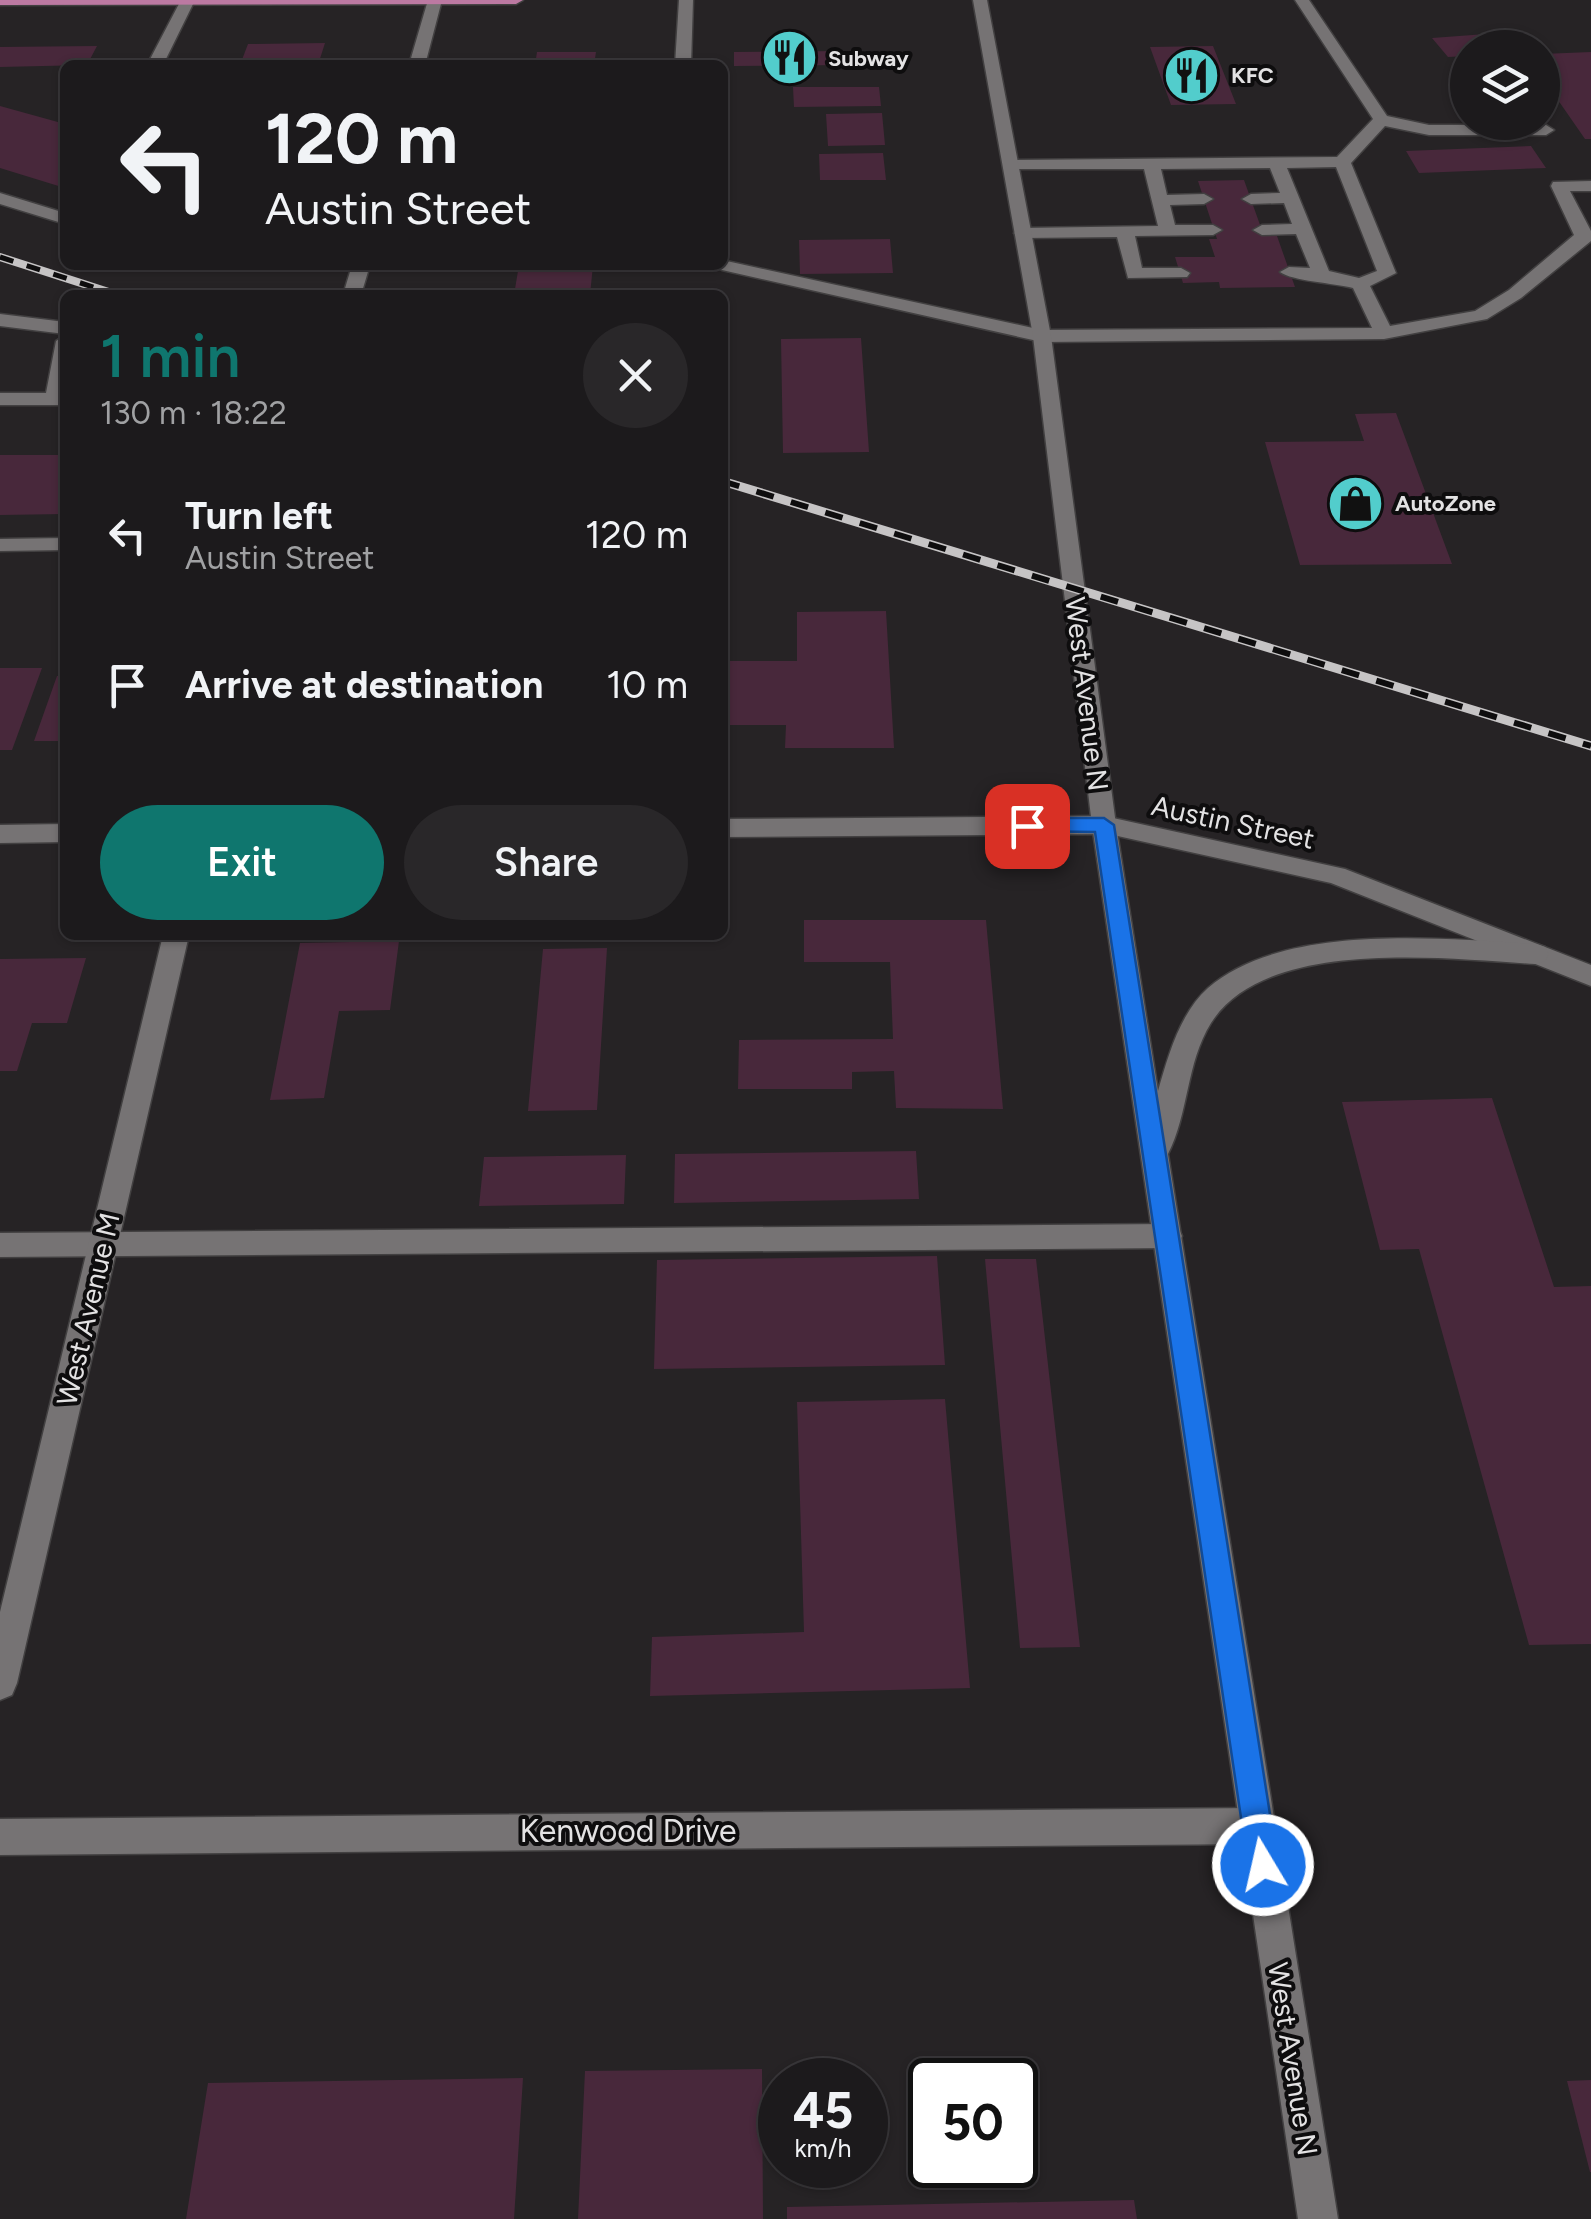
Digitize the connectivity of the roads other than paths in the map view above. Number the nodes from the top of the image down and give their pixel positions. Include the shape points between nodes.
1 (516, 0) edge
2 (686, 0) edge
3 (980, 0) edge
4 (1302, 0) edge
5 (434, 1) edge
6 (0, 2) edge
7 (187, 2) edge
8 (158, 60) edge
9 (418, 60) edge
10 (683, 60) edge
11 (1380, 120) junction
12 (1450, 130) edge
13 (1276, 162) junction
14 (1342, 162) junction
15 (1152, 164) junction
16 (1011, 165) junction
17 (1591, 186) edge
18 (0, 198) edge
19 (1291, 198) junction
20 (1253, 206) junction
21 (1162, 207) junction
22 (60, 217) edge
23 (1303, 230) junction
24 (1125, 231) junction
25 (1022, 233) junction
26 (1587, 236) edge
27 (728, 266) edge
28 (1289, 272) dead end
29 (1180, 274) dead end
30 (1321, 274) junction
31 (1360, 284) junction
32 (0, 320) edge
33 (60, 327) edge
34 (1384, 334) junction
35 (1042, 336) junction
36 (0, 399) edge
37 (60, 399) edge
38 (60, 544) edge
39 (0, 545) edge
40 (1104, 825) junction
41 (728, 828) edge
42 (0, 834) edge
43 (60, 834) edge
44 (175, 940) edge
45 (1536, 954) junction
46 (1591, 976) edge
47 (1156, 1158) junction
48 (1168, 1236) junction
49 (104, 1245) junction
50 (0, 1246) edge
51 (0, 1683) edge
52 (1256, 1826) junction
53 (0, 1836) edge
54 (1318, 2219) edge

1 - 5 main road
2 - 10 main road
3 - 16 main road, West Avenue N
4 - 11 main road
5 - 7 main road
5 - 9 main road
6 - 7 main road
7 - 8 main road
11 - 12 main road
11 - 14 main road
13 - 14 main road
13 - 15 main road
13 - 19 main road
14 - 31 main road via 1387,273
15 - 16 main road
15 - 21 main road
16 - 25 main road, West Avenue N
17 - 26 main road via 1559,186
18 - 22 main road
19 - 20 main road
19 - 20 main road
19 - 23 main road
20 - 23 main road
21 - 21 main road via 1206,207
21 - 24 main road
23 - 30 main road
24 - 25 main road
24 - 29 main road via 1134,274
25 - 35 main road, West Avenue N
26 - 34 main road via 1481,315
27 - 35 main road
28 - 30 main road
30 - 31 main road
31 - 34 main road
32 - 33 main road
34 - 35 main road
35 - 40 main road, West Avenue N
36 - 37 main road
38 - 39 main road
40 - 41 main road, Austin Street
40 - 45 main road, Austin Street via 1336,874
40 - 47 main road, West Avenue N
42 - 43 main road
44 - 49 main road, West Avenue M
45 - 46 main road, Austin Street
45 - 47 main road via 1404,948 1347,952 1260,971 1217,996 1188,1038
47 - 48 main road, West Avenue N
48 - 49 main road
48 - 52 main road, West Avenue N
49 - 50 main road
49 - 51 main road, West Avenue M
52 - 53 main road, Kenwood Drive
52 - 54 main road, West Avenue N

